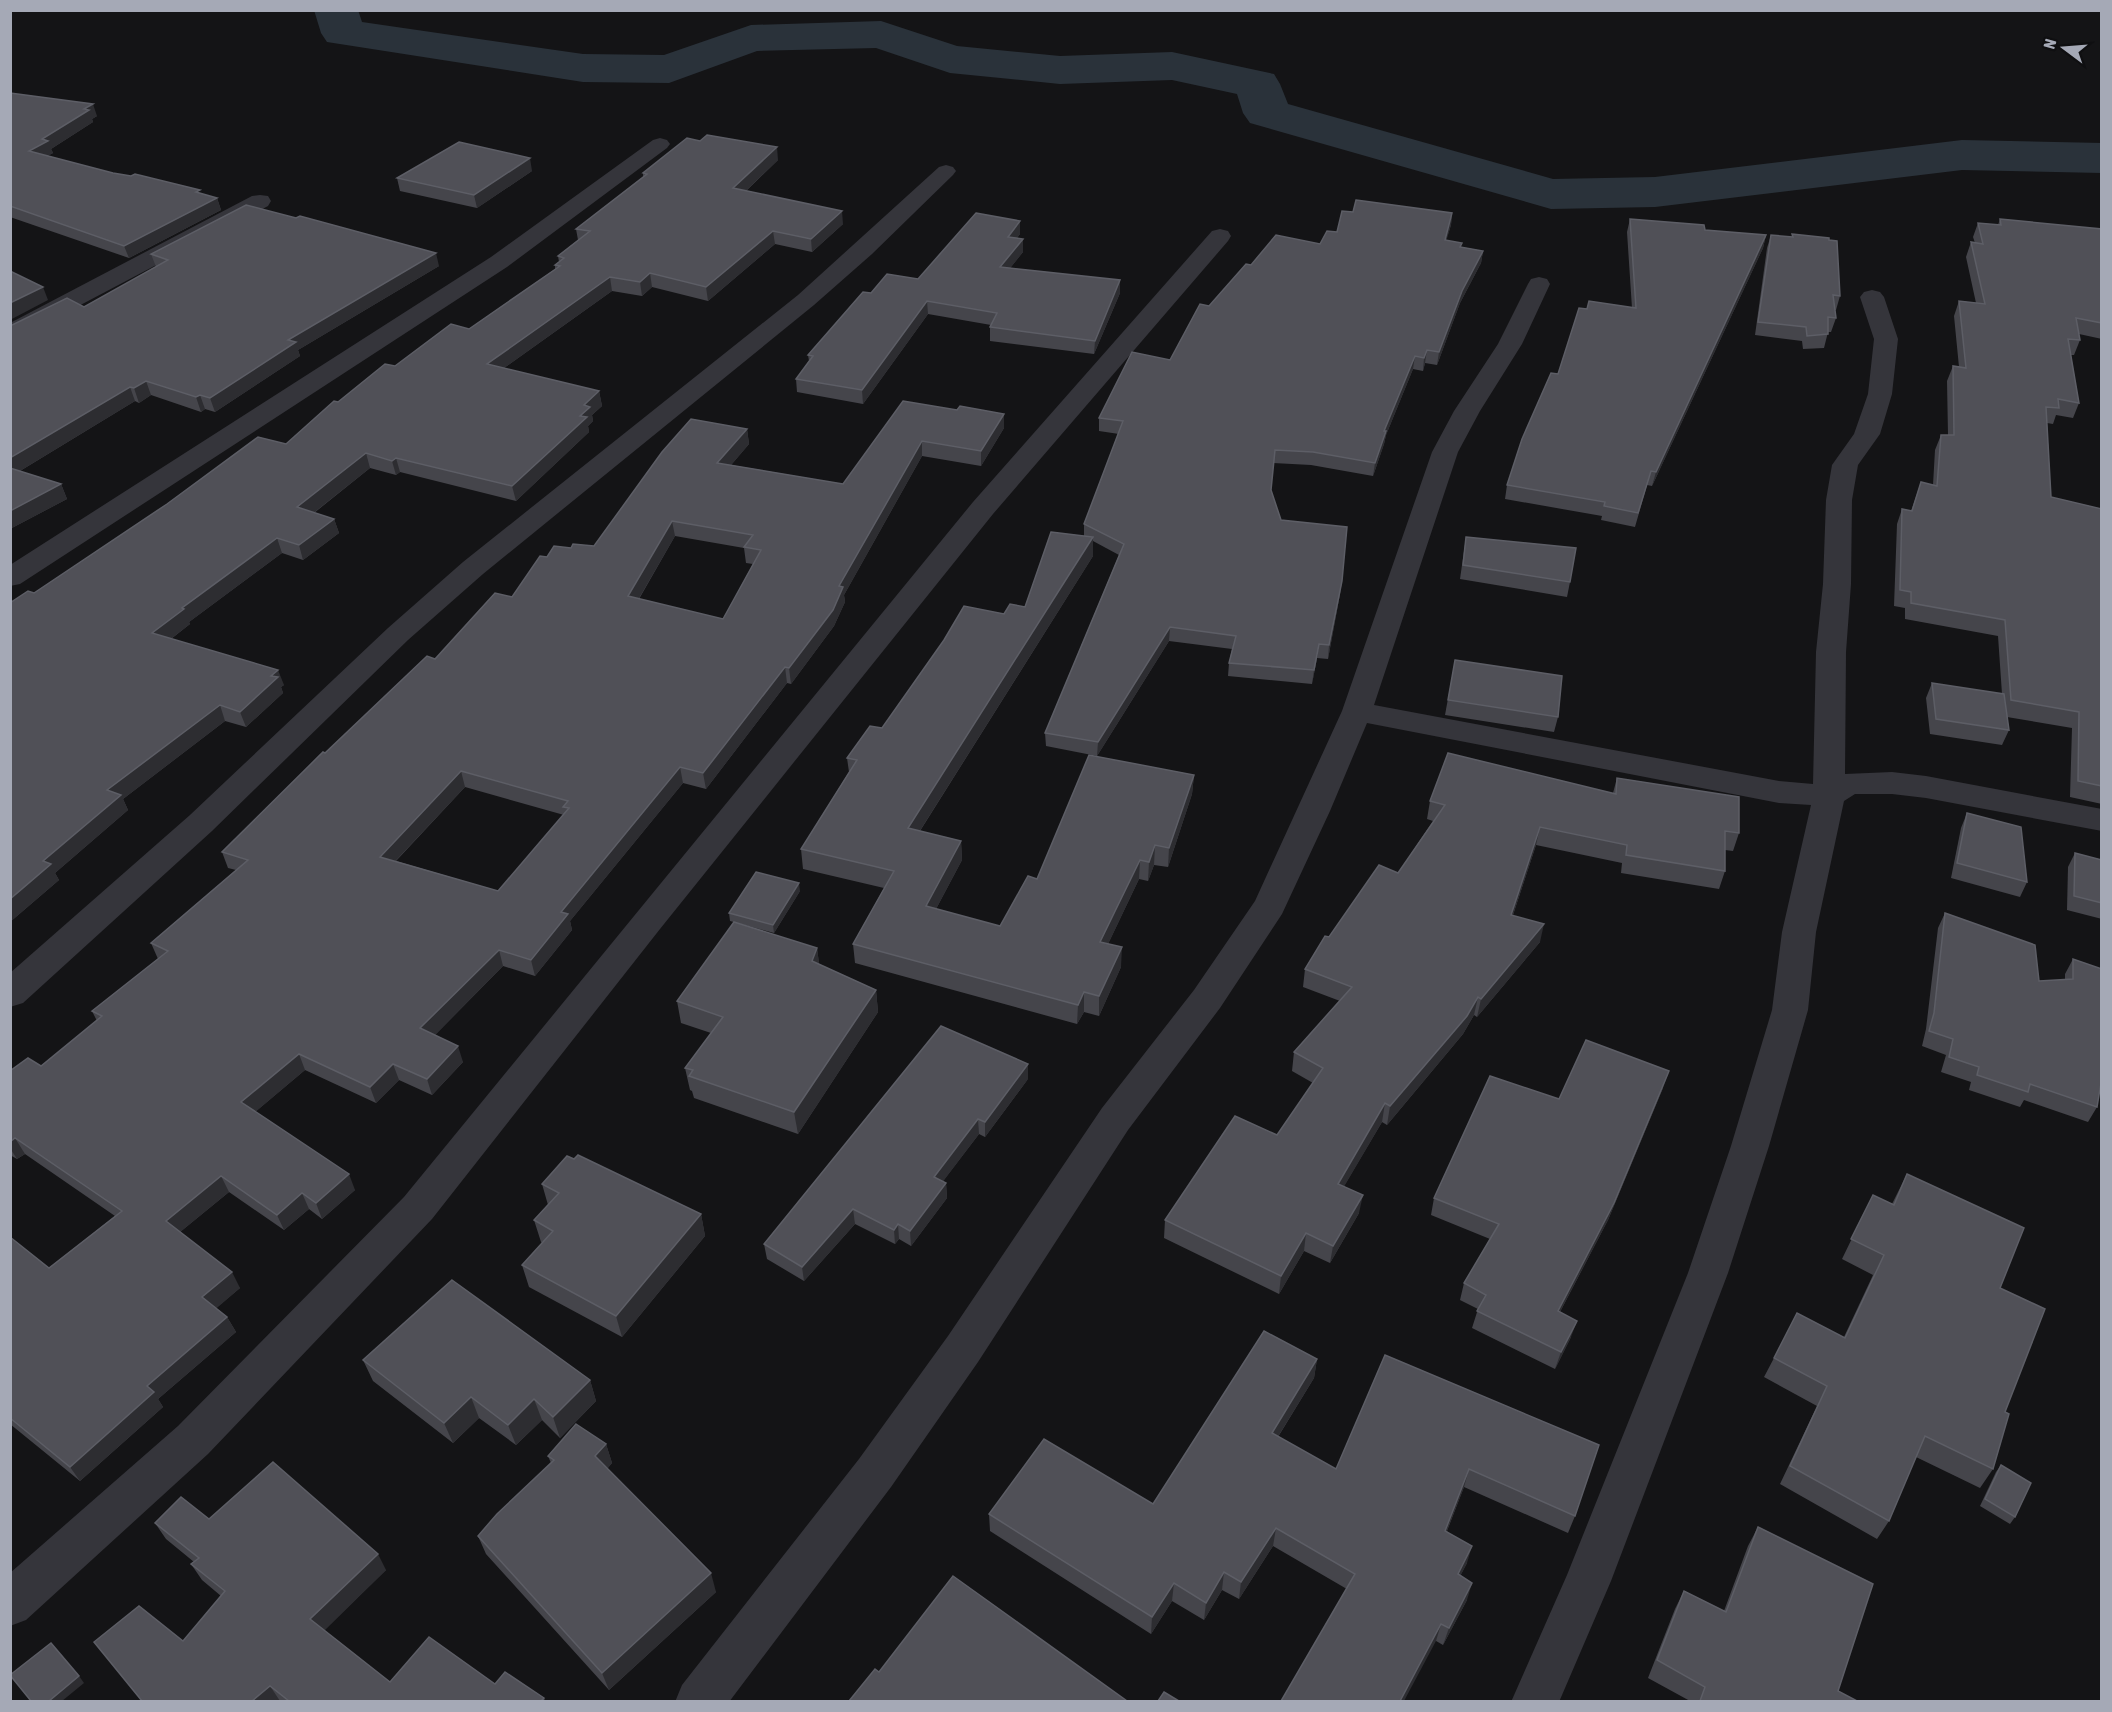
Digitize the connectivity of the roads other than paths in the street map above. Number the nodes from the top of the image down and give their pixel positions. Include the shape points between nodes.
1 (660, 144) dead end
2 (946, 171) dead end
3 (260, 201) dead end
4 (1220, 236) dead end
5 (1539, 284) dead end
6 (1872, 297) dead end
7 (10, 333) edge
8 (10, 578) edge
9 (1357, 711) junction
10 (1828, 796) junction
11 (2102, 820) edge
12 (10, 994) edge
13 (10, 1604) edge
14 (699, 1701) edge
15 (1535, 1701) edge

1 - 8 street via 499,262
2 - 12 street via 806,300 473,568 398,634 201,823
3 - 7 street
4 - 13 street via 983,508 418,1208 193,1440
5 - 9 street via 1510,344 1445,452
6 - 10 street via 1886,339 1880,394 1867,434 1845,465 1839,500
9 - 10 street via 1758,789
9 - 14 street via 1270,905 1207,999 1115,1119 902,1435
10 - 11 street via 1848,784 1892,783
10 - 15 street via 1799,932 1790,1010 1750,1146 1704,1284 1588,1581

